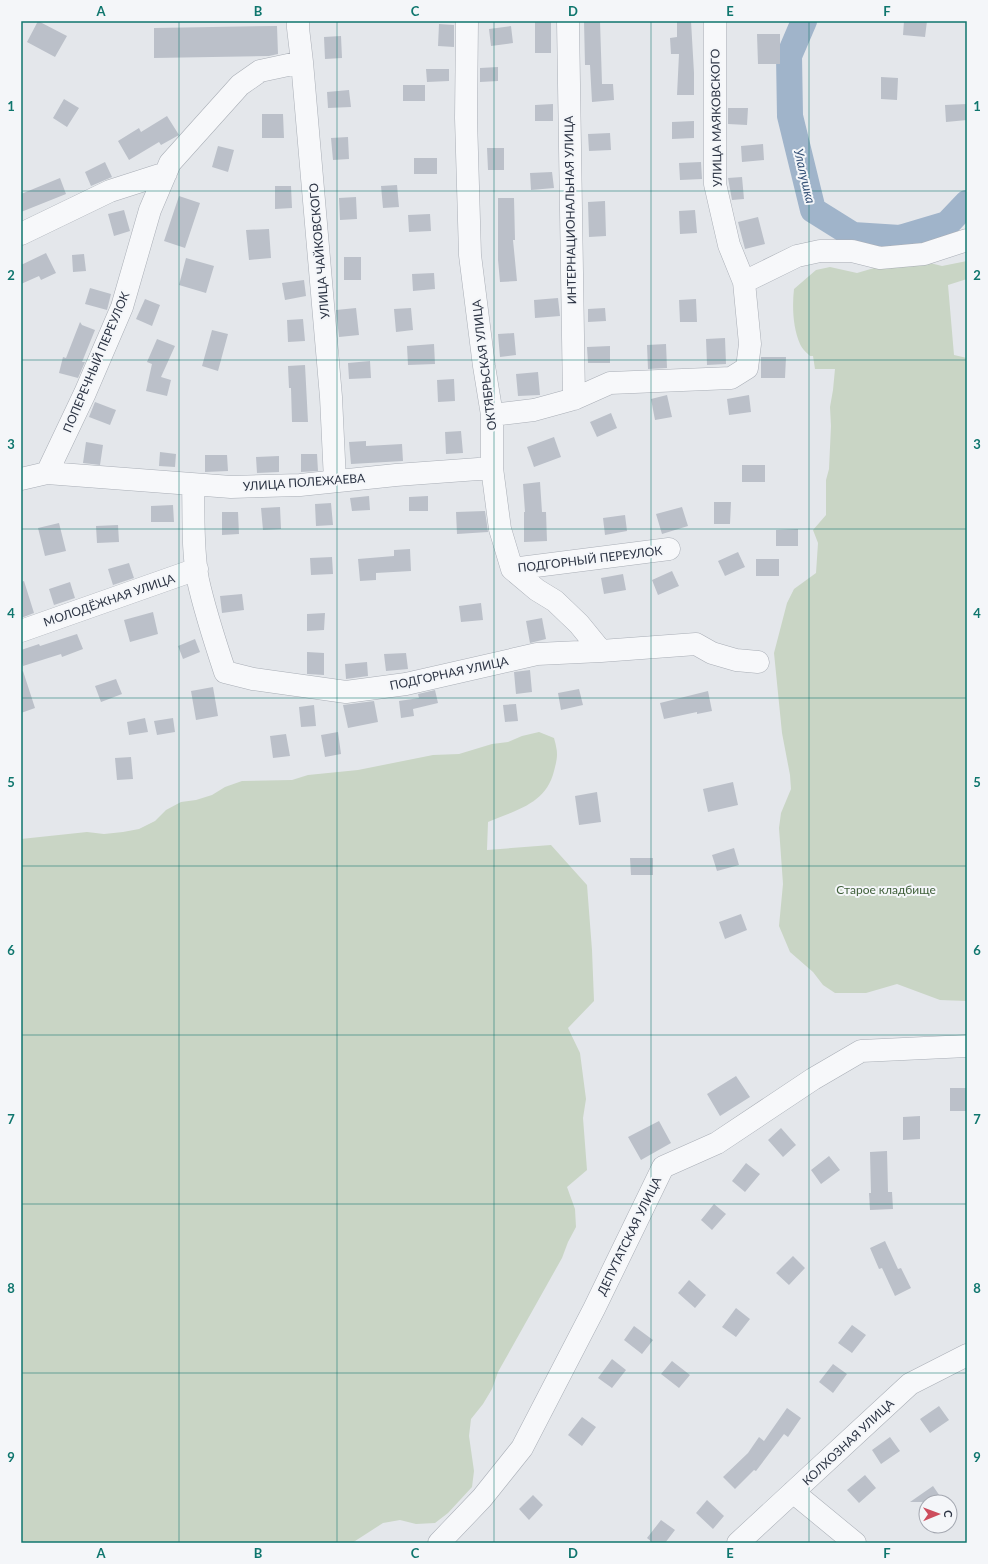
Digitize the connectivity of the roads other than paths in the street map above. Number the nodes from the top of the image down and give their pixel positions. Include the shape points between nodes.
1 (298, 21) edge
2 (467, 21) edge
3 (568, 21) edge
4 (715, 21) edge
5 (302, 62) junction
6 (166, 173) junction
7 (21, 234) edge
8 (967, 240) edge
9 (744, 282) junction
10 (574, 399) junction
11 (492, 415) junction
12 (492, 468) junction
13 (47, 473) junction
14 (21, 479) edge
15 (335, 481) junction
16 (193, 485) junction
17 (669, 549) dead end
18 (197, 569) junction
19 (512, 569) junction
20 (21, 631) edge
21 (601, 650) junction
22 (758, 662) dead end
23 (967, 1046) edge
24 (967, 1355) edge
25 (793, 1492) junction
26 (439, 1543) edge
27 (738, 1543) edge
28 (855, 1543) edge

1 - 5 street, УЛИЦА ЧАЙКОВСКОГО
2 - 11 street, ОКТЯБРЬСКАЯ УЛИЦА via 466,118 470,255
3 - 10 street, ИНТЕРНАЦИОНАЛЬНАЯ УЛИЦА
4 - 9 street, УЛИЦА МАЯКОВСКОГО via 715,184 729,245
5 - 6 street, ПОПЕРЕЧНЫЙ ПЕРЕУЛОК via 260,71 240,85 170,163
5 - 15 street, УЛИЦА ЧАЙКОВСКОГО via 330,390
6 - 7 street via 110,192
6 - 13 street, ПОПЕРЕЧНЫЙ ПЕРЕУЛОК via 150,210 122,307
8 - 9 street via 924,254 880,258 852,251 820,250 798,256
9 - 10 street via 750,344 747,368 731,378 610,383
10 - 11 street via 534,410
11 - 12 street, ОКТЯБРЬСКАЯ УЛИЦА
12 - 15 street, УЛИЦА ПОЛЕЖАЕВА
12 - 19 street, ОКТЯБРЬСКАЯ УЛИЦА via 500,529
13 - 14 street, УЛИЦА ПОЛЕЖАЕВА
13 - 16 street, УЛИЦА ПОЛЕЖАЕВА
15 - 16 street, УЛИЦА ПОЛЕЖАЕВА via 246,487
16 - 18 street, ПОДГОРНАЯ УЛИЦА
17 - 19 street, ПОДГОРНЫЙ ПЕРЕУЛОК
18 - 20 street, МОЛОДЁЖНАЯ УЛИЦА
18 - 21 street, ПОДГОРНАЯ УЛИЦА via 225,672 253,679 346,692 406,684 537,654
19 - 21 street via 555,601
21 - 22 street via 696,644 712,653 736,660
23 - 26 street, ДЕПУТАТСКАЯ УЛИЦА via 861,1051 717,1142 663,1167 522,1448 482,1498
24 - 25 street, КОЛХОЗНАЯ УЛИЦА via 910,1384
25 - 27 street, КОЛХОЗНАЯ УЛИЦА
25 - 28 street

